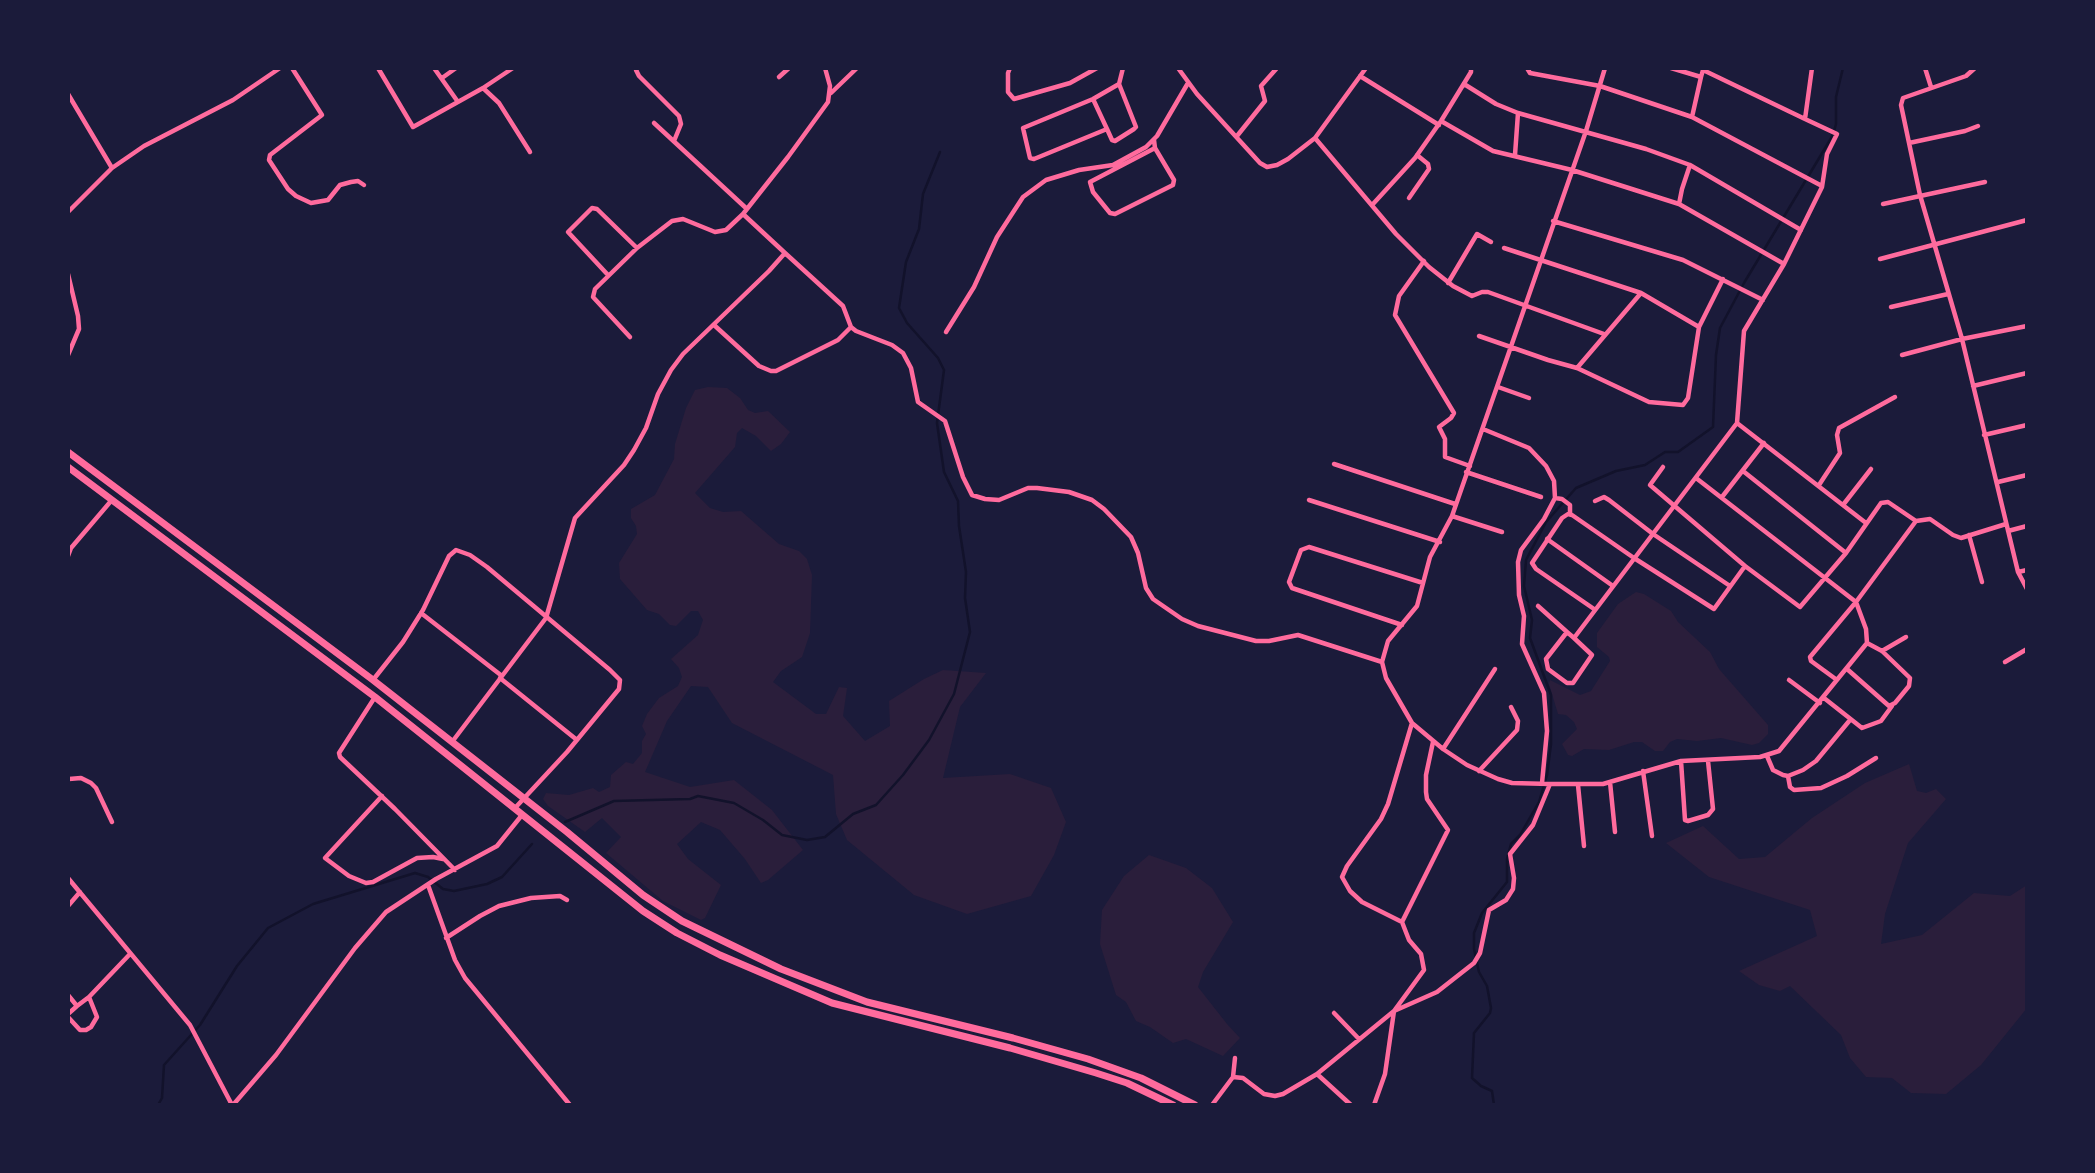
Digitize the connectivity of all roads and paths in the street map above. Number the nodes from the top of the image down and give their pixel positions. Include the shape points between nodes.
1 (280, 68) edge
2 (292, 68) edge
3 (378, 68) edge
4 (434, 68) edge
5 (456, 68) edge
6 (513, 68) edge
7 (638, 68) edge
8 (789, 68) edge
9 (825, 68) edge
10 (857, 68) edge
11 (1010, 68) edge
12 (1097, 68) edge
13 (1123, 68) edge
14 (1178, 68) edge
15 (1277, 68) edge
16 (1366, 68) edge
17 (1471, 68) edge
18 (1527, 68) edge
19 (1605, 68) edge
20 (1671, 68) edge
21 (1812, 68) edge
22 (1925, 68) edge
23 (1975, 68) edge
24 (1703, 69) edge
25 (1360, 76) junction
26 (779, 77) dead end
27 (1701, 77) junction
28 (442, 78) junction
29 (1188, 83) junction
30 (1118, 84) junction
31 (1464, 84) junction
32 (1600, 86) junction
33 (483, 88) junction
34 (1931, 88) junction
35 (68, 94) edge
36 (831, 94) junction
37 (1093, 99) junction
38 (458, 102) junction
39 (1518, 113) junction
40 (1692, 117) junction
41 (1805, 119) junction
42 (654, 123) dead end
43 (1440, 123) junction
44 (1978, 125) dead end
45 (1107, 130) junction
46 (1586, 131) junction
47 (1237, 136) junction
48 (1315, 138) junction
49 (1153, 140) junction
50 (674, 141) junction
51 (1909, 144) junction
52 (1155, 148) junction
53 (530, 152) dead end
54 (1418, 155) junction
55 (1515, 155) junction
56 (1690, 165) junction
57 (112, 168) junction
58 (1572, 170) junction
59 (1985, 182) dead end
60 (364, 186) dead end
61 (1822, 187) junction
62 (1920, 195) junction
63 (1409, 198) dead end
64 (1373, 204) junction
65 (1679, 204) junction
66 (1884, 204) dead end
67 (745, 211) junction
68 (68, 212) edge
69 (2027, 220) edge
70 (1553, 221) junction
71 (1801, 230) junction
72 (1491, 242) dead end
73 (1934, 244) junction
74 (637, 248) junction
75 (1504, 248) dead end
76 (785, 253) junction
77 (1880, 259) dead end
78 (1423, 261) junction
79 (1540, 261) junction
80 (1784, 264) junction
81 (68, 274) edge
82 (608, 275) junction
83 (1723, 279) junction
84 (1448, 282) junction
85 (1641, 293) junction
86 (1948, 294) junction
87 (1763, 300) junction
88 (1525, 305) junction
89 (1891, 307) dead end
90 (714, 325) junction
91 (2027, 326) edge
92 (851, 327) junction
93 (1699, 327) junction
94 (946, 332) dead end
95 (1604, 334) junction
96 (1479, 336) dead end
97 (630, 337) dead end
98 (1962, 339) junction
99 (1510, 347) junction
100 (68, 355) edge
101 (1902, 355) dead end
102 (1577, 368) junction
103 (2027, 373) edge
104 (1973, 386) junction
105 (1498, 387) junction
106 (1895, 397) dead end
107 (1529, 398) dead end
108 (1737, 423) junction
109 (2027, 425) edge
110 (1483, 429) junction
111 (1984, 435) junction
112 (1764, 443) junction
113 (68, 452) edge
114 (82, 462) junction
115 (1334, 464) dead end
116 (1470, 466) junction
117 (1664, 467) dead end
118 (1871, 469) dead end
119 (71, 470) edge
120 (1743, 471) junction
121 (1466, 472) junction
122 (2027, 475) edge
123 (1696, 478) junction
124 (1998, 482) junction
125 (1819, 485) junction
126 (1541, 497) dead end
127 (1722, 497) junction
128 (1555, 498) junction
129 (111, 500) junction
130 (1309, 500) dead end
131 (1595, 501) dead end
132 (1455, 504) junction
133 (1843, 505) junction
134 (1675, 506) junction
135 (1570, 514) junction
136 (1452, 516) junction
137 (1916, 521) junction
138 (1866, 523) junction
139 (2006, 524) junction
140 (2027, 526) edge
141 (2008, 531) junction
142 (1502, 532) dead end
143 (1653, 534) junction
144 (1969, 535) junction
145 (1547, 539) junction
146 (1440, 542) junction
147 (1846, 553) junction
148 (68, 556) edge
149 (1634, 558) junction
150 (1745, 566) junction
151 (2027, 570) edge
152 (2018, 572) junction
153 (1825, 579) junction
154 (1982, 582) dead end
155 (1423, 583) junction
156 (1613, 586) junction
157 (1730, 586) junction
158 (2027, 589) edge
159 (1856, 602) junction
160 (1538, 606) dead end
161 (1594, 609) junction
162 (421, 613) junction
163 (545, 618) junction
164 (1402, 625) junction
165 (1567, 632) junction
166 (1906, 636) dead end
167 (1574, 638) junction
168 (1867, 643) junction
169 (2027, 649) edge
170 (1881, 651) junction
171 (1382, 662) junction
172 (2005, 662) dead end
173 (1495, 669) dead end
174 (1847, 669) junction
175 (501, 677) junction
176 (373, 680) junction
177 (1789, 680) dead end
178 (1837, 680) junction
179 (375, 697) junction
180 (1822, 701) junction
181 (1892, 706) junction
182 (1511, 707) dead end
183 (1850, 720) junction
184 (1412, 723) junction
185 (577, 740) junction
186 (1433, 741) junction
187 (452, 742) junction
188 (1443, 750) junction
189 (1767, 756) junction
190 (1876, 758) dead end
191 (1681, 761) junction
192 (1708, 761) junction
193 (1479, 771) junction
194 (1643, 771) junction
195 (1788, 776) junction
196 (68, 780) edge
197 (1610, 782) junction
198 (1546, 783) junction
199 (1578, 785) junction
200 (382, 796) junction
201 (524, 799) junction
202 (514, 808) junction
203 (523, 815) junction
204 (112, 822) dead end
205 (1615, 832) dead end
206 (1652, 836) dead end
207 (1584, 846) dead end
208 (444, 860) junction
209 (455, 870) junction
210 (68, 878) edge
211 (623, 879) junction
212 (432, 883) junction
213 (616, 890) junction
214 (80, 892) junction
215 (567, 900) dead end
216 (68, 906) edge
217 (1402, 922) junction
218 (446, 938) junction
219 (130, 954) junction
220 (68, 995) edge
221 (89, 997) junction
222 (867, 1002) junction
223 (77, 1006) junction
224 (1394, 1011) junction
225 (864, 1012) junction
226 (1334, 1013) dead end
227 (68, 1015) edge
228 (1359, 1039) junction
229 (1235, 1058) dead end
230 (1317, 1074) junction
231 (1233, 1077) junction
232 (233, 1105) edge
233 (570, 1105) edge
234 (1173, 1105) edge
235 (1195, 1105) edge
236 (1212, 1105) edge
237 (1351, 1105) edge
238 (1374, 1105) edge

1 - 57 street
2 - 60 street via 323,115 269,160 288,189 311,203 328,200 340,185 351,181
3 - 38 street via 413,127
4 - 28 street
5 - 28 street
6 - 33 street
7 - 50 street via 636,73 679,116 681,124
8 - 26 street
9 - 36 street
10 - 36 street
11 - 12 street via 1008,92 1014,99 1070,83
13 - 30 street
14 - 29 street
15 - 47 street via 1261,86 1265,101
16 - 25 street
17 - 31 street
18 - 32 street via 1530,73
19 - 32 street
20 - 27 street
21 - 41 street
22 - 34 street
23 - 34 street via 1966,76
24 - 27 street
24 - 41 street
25 - 43 street
25 - 48 street
27 - 40 street
28 - 38 street
29 - 47 street
29 - 49 street
30 - 37 street
30 - 45 street via 1136,127 1115,141
31 - 39 street
31 - 43 street
32 - 40 street
32 - 46 street
33 - 38 street
33 - 53 street via 499,103
34 - 51 street via 1901,101
35 - 57 street
36 - 67 street
37 - 45 street
37 - 45 street via 1023,128 1030,158
39 - 46 street
39 - 55 street
40 - 61 street
41 - 61 street via 1833,132
42 - 50 street
43 - 54 street
43 - 55 street via 1493,150
44 - 51 street
46 - 56 street
46 - 58 street
47 - 48 street via 1265,167 1277,165
48 - 64 street
49 - 52 street
49 - 94 street via 1113,165 1062,174 1023,197
50 - 67 street
51 - 62 street
52 - 52 street via 1090,183 1110,213 1173,185
54 - 63 street via 1429,169
54 - 64 street
55 - 58 street
56 - 65 street
56 - 71 street
57 - 68 street
58 - 65 street
58 - 70 street
59 - 62 street
61 - 71 street
62 - 66 street
62 - 73 street
64 - 78 street
65 - 80 street
67 - 74 street via 719,232 679,219
67 - 76 street
69 - 73 street
70 - 79 street
70 - 83 street via 1663,253
71 - 80 street
72 - 84 street via 1476,234
73 - 77 street
73 - 86 street
74 - 82 street
74 - 82 street via 592,208 568,232
75 - 79 street
76 - 90 street
76 - 92 street via 843,306
78 - 84 street
78 - 116 street via 1399,296 1395,315 1454,413 1439,427 1445,439 1445,457
79 - 85 street
79 - 88 street
80 - 87 street
81 - 100 street via 79,329
82 - 97 street via 593,297
83 - 87 street
83 - 93 street
84 - 88 street via 1472,296 1486,292
85 - 93 street
85 - 95 street
86 - 89 street
86 - 98 street
87 - 108 street via 1743,335
88 - 95 street
88 - 99 street
90 - 92 street via 759,366 771,371 809,356
90 - 163 street via 671,370 624,465 575,518
91 - 98 street
92 - 171 street via 903,353 918,402 947,423 971,494 999,500 1028,488 1045,488 1092,500 1131,537 1153,599 1182,619 1263,641 1298,635
93 - 102 street via 1683,405 1649,402
95 - 102 street
96 - 99 street
98 - 101 street
98 - 104 street
99 - 102 street
99 - 105 street
103 - 104 street
104 - 111 street
105 - 107 street
105 - 110 street
106 - 125 street via 1839,428 1840,453
108 - 112 street
108 - 123 street
109 - 111 street
110 - 116 street
110 - 128 street via 1531,450 1554,481
111 - 124 street
112 - 120 street
112 - 125 street
113 - 114 highway
114 - 119 highway
114 - 176 highway
115 - 132 street
116 - 121 street
117 - 134 street via 1650,485
118 - 133 street
119 - 129 highway
120 - 127 street
120 - 147 street
121 - 126 street
121 - 132 street
122 - 124 street
123 - 127 street
123 - 134 street
124 - 139 street
125 - 133 street
127 - 153 street
128 - 135 street via 1570,505
128 - 198 street via 1518,562 1522,644 1544,693
129 - 148 street
129 - 179 highway
130 - 146 street
131 - 143 street via 1604,497
132 - 136 street
133 - 138 street
134 - 143 street
134 - 150 street
135 - 145 street
135 - 149 street
136 - 142 street
136 - 146 street
137 - 138 street via 1885,501
137 - 144 street via 1930,519 1956,537
137 - 159 street
138 - 147 street
139 - 141 street
139 - 144 street
140 - 141 street
141 - 152 street
143 - 149 street
143 - 157 street
144 - 154 street
145 - 156 street
145 - 161 street via 1533,566
146 - 155 street
147 - 153 street
149 - 156 street
149 - 157 street via 1714,609
150 - 153 street via 1798,607
150 - 157 street
151 - 152 street
152 - 158 street
153 - 159 street
155 - 164 street via 1417,606
155 - 164 street via 1309,547 1301,550 1289,582 1292,588
156 - 161 street
159 - 168 street
159 - 178 street via 1810,657
160 - 165 street
161 - 167 street
162 - 163 street via 456,550 487,567
162 - 175 street
162 - 176 street
163 - 175 street
163 - 185 street via 620,682
164 - 171 street via 1388,641
165 - 167 street
165 - 167 street via 1546,659 1546,666 1561,680 1573,683 1592,655
166 - 170 street
168 - 170 street
168 - 174 street
169 - 172 street
170 - 181 street via 1911,681
171 - 184 street
173 - 188 street
174 - 178 street
174 - 181 street
175 - 185 street
175 - 187 street
176 - 187 highway
177 - 180 street
178 - 180 street
179 - 200 street via 339,753
179 - 202 highway
180 - 183 street
180 - 189 street via 1783,748
181 - 183 street via 1884,718 1867,728
182 - 193 street via 1517,730
183 - 195 street via 1816,761
184 - 186 street
184 - 217 street via 1388,804 1342,877 1362,902
185 - 201 street
186 - 188 street
186 - 217 street via 1427,799 1448,830
187 - 201 highway
188 - 193 street
189 - 192 street
189 - 195 street via 1773,770
190 - 195 street via 1821,788 1794,790
191 - 192 street
191 - 192 street via 1688,821 1713,809
191 - 194 street
193 - 198 street via 1512,783
194 - 197 street
194 - 206 street
196 - 204 street via 81,778 91,783
197 - 199 street
197 - 205 street
198 - 199 street
198 - 224 street via 1533,825 1510,854 1513,889 1506,900 1489,910 1480,953 1437,992
199 - 207 street
200 - 208 street
200 - 208 street via 325,858 366,883 417,858
201 - 202 street
201 - 211 highway
202 - 203 highway
203 - 209 street via 498,846
203 - 213 highway
208 - 209 street
209 - 212 street
210 - 214 street
211 - 213 highway
211 - 222 highway via 665,912 699,930 780,969
212 - 218 street
212 - 232 street via 398,902 372,926
213 - 225 highway via 654,918 720,954 822,999
214 - 216 street
214 - 219 street
215 - 218 street via 560,896 531,898 499,906
217 - 224 street via 1421,954 1423,970
218 - 233 street via 464,978
219 - 221 street
219 - 232 street via 190,1025
220 - 223 street
221 - 223 street
221 - 227 street via 97,1017 91,1027 80,1030
222 - 225 highway
222 - 235 highway via 1079,1056
223 - 227 street
224 - 228 street
224 - 238 street via 1385,1074
225 - 234 highway via 1096,1073
226 - 228 street
228 - 230 street
229 - 231 street
230 - 231 street via 1275,1096
230 - 237 street
231 - 236 street

